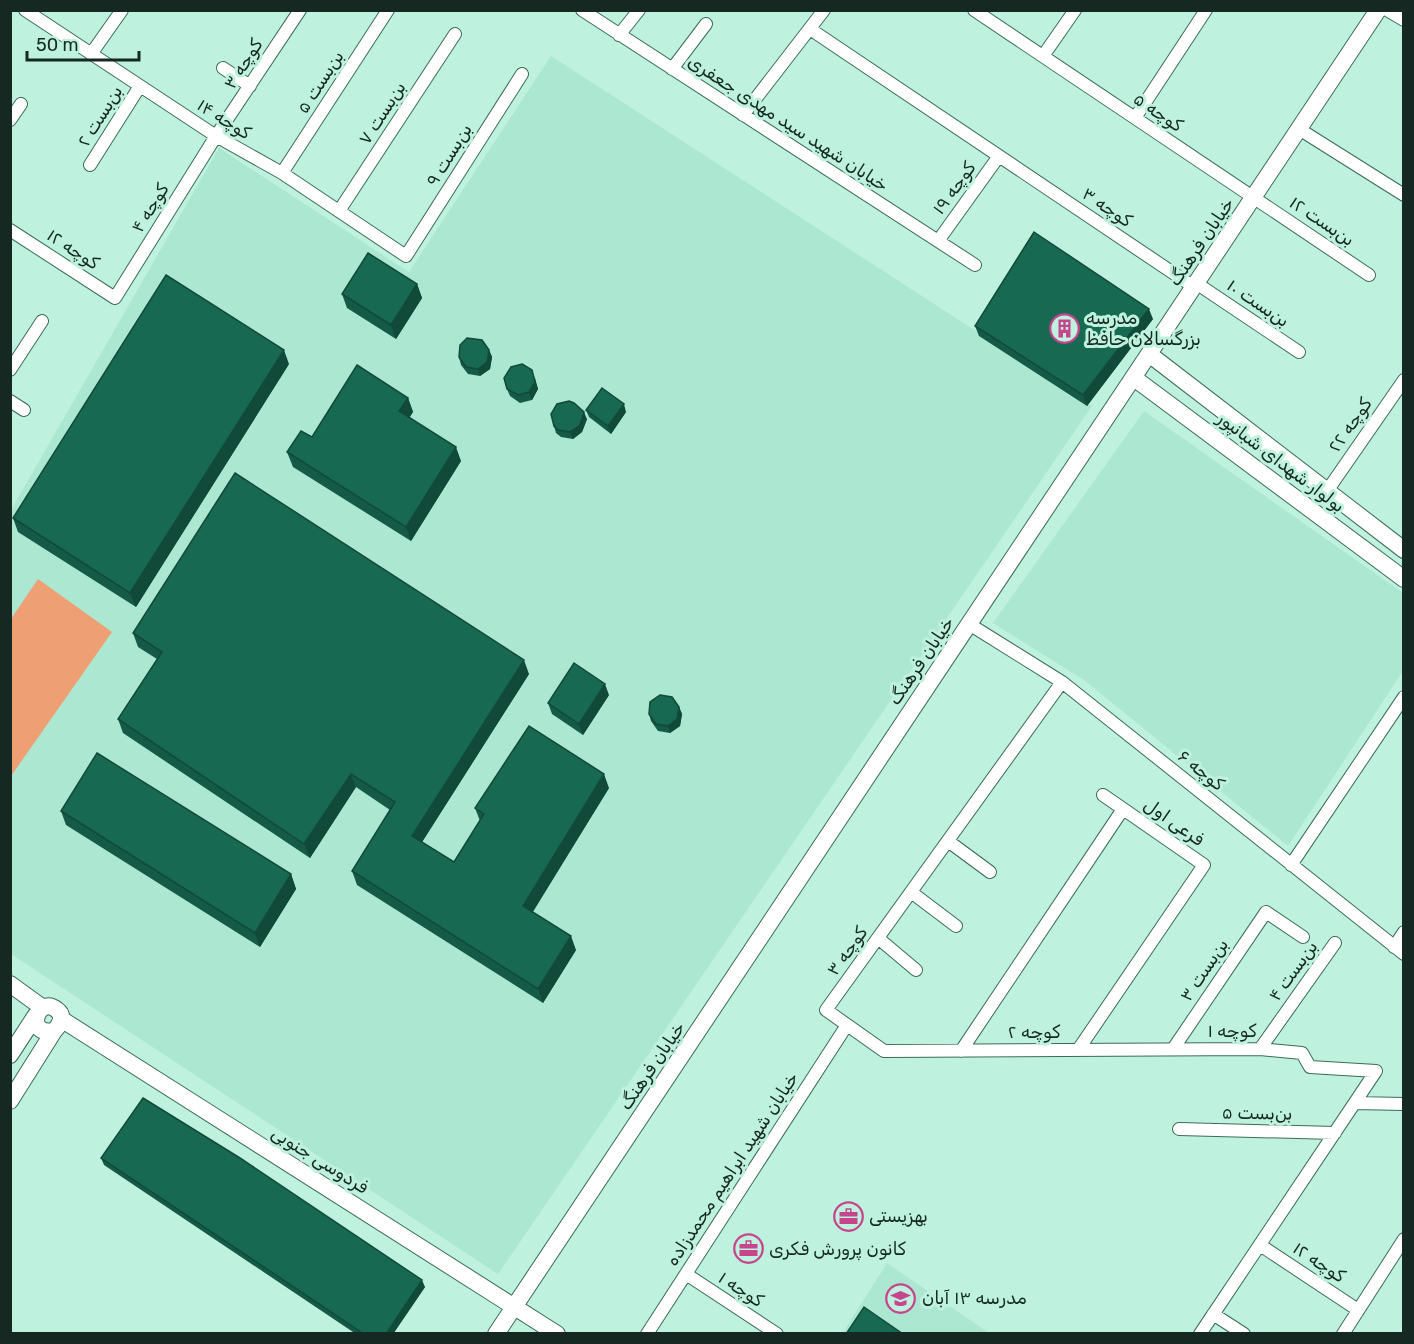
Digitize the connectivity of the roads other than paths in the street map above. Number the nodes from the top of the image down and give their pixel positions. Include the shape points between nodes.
1 (25, 10) edge
2 (122, 10) edge
3 (300, 10) edge
4 (388, 10) edge
5 (639, 10) edge
6 (824, 10) edge
7 (974, 10) edge
8 (1075, 10) edge
9 (1206, 10) edge
10 (1378, 10) edge
11 (1387, 10) edge
12 (590, 12) edge
13 (1404, 20) edge
14 (706, 24) dead end
15 (810, 29) junction
16 (455, 34) dead end
17 (619, 35) junction
18 (91, 54) junction
19 (1043, 56) junction
20 (224, 68) dead end
21 (672, 69) junction
22 (522, 74) dead end
23 (140, 86) junction
24 (250, 86) junction
25 (21, 104) dead end
26 (743, 115) junction
27 (1135, 118) junction
28 (10, 120) edge
29 (1299, 129) junction
30 (216, 136) junction
31 (999, 156) junction
32 (90, 165) dead end
33 (282, 174) junction
34 (1404, 195) edge
35 (1254, 197) junction
36 (339, 211) junction
37 (10, 230) edge
38 (938, 241) junction
39 (406, 256) joint
40 (975, 265) dead end
41 (1369, 276) dead end
42 (1195, 285) junction
43 (115, 298) joint
44 (42, 321) dead end
45 (1299, 352) dead end
46 (1149, 354) junction
47 (10, 370) edge
48 (1134, 378) junction
49 (1404, 380) edge
50 (1192, 387) junction
51 (10, 401) edge
52 (1177, 408) junction
53 (24, 410) dead end
54 (1327, 491) junction
55 (1404, 549) edge
56 (1404, 579) edge
57 (969, 624) junction
58 (1062, 682) junction
59 (1404, 697) edge
60 (1103, 795) dead end
61 (1123, 809) junction
62 (948, 841) junction
63 (1291, 865) junction
64 (1204, 866) joint
65 (990, 872) dead end
66 (911, 892) junction
67 (957, 926) dead end
68 (1404, 933) edge
69 (878, 938) junction
70 (1303, 938) dead end
71 (1335, 944) dead end
72 (1399, 950) edge
73 (916, 970) dead end
74 (10, 984) edge
75 (40, 1011) junction
76 (58, 1025) junction
77 (847, 1025) junction
78 (1173, 1049) junction
79 (1260, 1049) junction
80 (1078, 1050) junction
81 (961, 1051) junction
82 (10, 1055) edge
83 (10, 1101) edge
84 (1355, 1102) junction
85 (1404, 1104) edge
86 (1179, 1129) dead end
87 (1335, 1133) junction
88 (1404, 1239) edge
89 (1260, 1245) junction
90 (686, 1274) junction
91 (515, 1306) junction
92 (1358, 1310) junction
93 (1213, 1314) junction
94 (496, 1334) edge
95 (557, 1334) edge
96 (647, 1334) edge
97 (777, 1334) edge
98 (1200, 1334) edge
99 (1244, 1334) edge
100 (1343, 1334) edge

1 - 18 street, کوچه ۱۴
2 - 18 street
3 - 24 street, کوچه ۳
4 - 33 street, بن‌بست ۵
5 - 17 street
6 - 15 street
7 - 19 street
8 - 19 street
9 - 27 street
10 - 29 street, خیابان فرهنگ
11 - 13 street
12 - 17 street, خیابان شهید سید مهدی جعفری
14 - 21 street
15 - 26 street
15 - 31 street
16 - 36 street, بن‌بست ۷
17 - 21 street, خیابان شهید سید مهدی جعفری
18 - 23 street, کوچه ۱۴
19 - 27 street, کوچه ۵
20 - 24 street
21 - 26 street, خیابان شهید سید مهدی جعفری
22 - 39 street, بن‌بست ۹
23 - 30 street, کوچه ۱۴
23 - 32 street, بن‌بست ۲
24 - 30 street, کوچه ۳
25 - 28 street
26 - 38 street, خیابان شهید سید مهدی جعفری
27 - 35 street, کوچه ۵
29 - 34 street
29 - 35 street, خیابان فرهنگ
30 - 33 street, کوچه ۱۴
30 - 43 street, کوچه ۴
31 - 38 street, کوچه ۱۹
31 - 42 street, کوچه ۳
33 - 36 street, کوچه ۱۴
35 - 41 street, بن‌بست ۱۲
35 - 42 street, خیابان فرهنگ
36 - 39 street, کوچه ۱۴
37 - 43 street, کوچه ۱۲
38 - 40 street, خیابان شهید سید مهدی جعفری
42 - 45 street, بن‌بست ۱۰
42 - 46 street, خیابان فرهنگ
44 - 47 street
46 - 48 street, خیابان فرهنگ
46 - 50 street, بولوار شهدای شبانپور
48 - 52 street, بولوار شهدای شبانپور
48 - 57 street, خیابان فرهنگ
49 - 54 street, کوچه ۲۲
50 - 52 street
50 - 54 street, بولوار شهدای شبانپور
51 - 53 street
52 - 56 street, بولوار شهدای شبانپور
54 - 55 street, بولوار شهدای شبانپور
57 - 58 street, کوچه ۶
57 - 91 street, خیابان فرهنگ
58 - 62 street
58 - 63 street, کوچه ۶
59 - 63 street
60 - 61 street, فرعی اول
61 - 64 street, فرعی اول
61 - 81 street
62 - 65 street
62 - 66 street
63 - 72 street, کوچه ۶
64 - 80 street, کوچه ۲
66 - 67 street
66 - 69 street, کوچه ۳
68 - 72 street
69 - 73 street
69 - 77 street, کوچه ۳ via 826,1010
70 - 78 street, بن‌بست ۳ via 1266,912
71 - 79 street, بن‌بست ۴
74 - 75 street
75 - 76 street, فردوسی جنوبی via 36,1022 40,1029 47,1032
75 - 82 street
76 - 83 street
76 - 91 street, فردوسی جنوبی
77 - 81 street, کوچه ۲ via 884,1051
77 - 90 street, خیابان شهید ابراهیم محمدزاده
78 - 79 street, کوچه ۱
78 - 80 street, کوچه ۱
79 - 84 street, کوچه ۱ via 1302,1053 1310,1067 1376,1071
80 - 81 street, کوچه ۲
84 - 85 street
84 - 87 street
86 - 87 street, بن‌بست ۵
87 - 89 street
88 - 92 street
89 - 92 street, کوچه ۱۲
89 - 93 street
90 - 96 street, خیابان شهید ابراهیم محمدزاده
90 - 97 street, کوچه ۱
91 - 94 street, خیابان فرهنگ
91 - 95 street, فردوسی جنوبی
92 - 100 street
93 - 98 street
93 - 99 street

